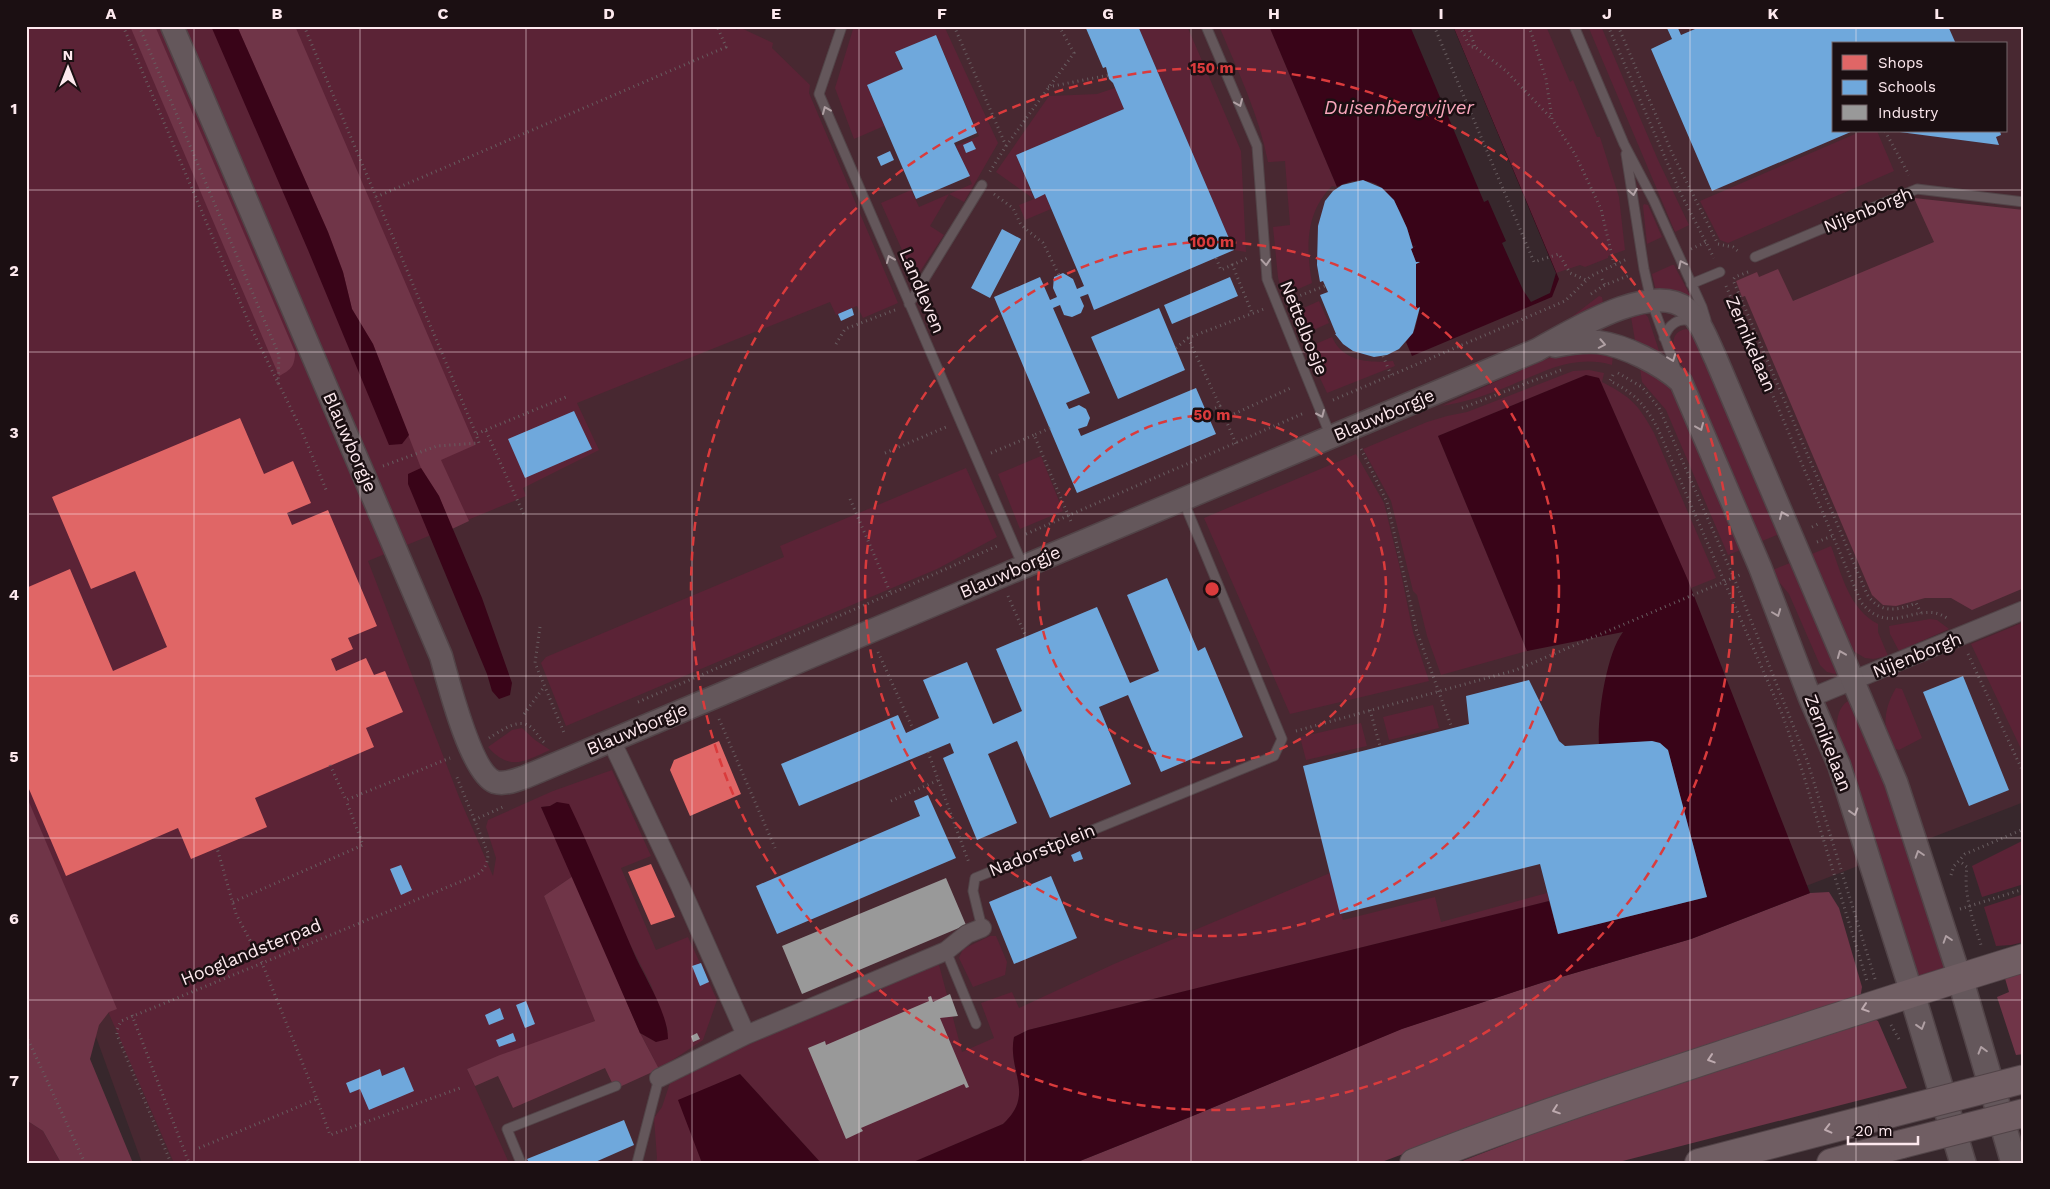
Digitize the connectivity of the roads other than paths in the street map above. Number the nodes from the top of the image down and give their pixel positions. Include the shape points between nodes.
1 (172, 26) edge
2 (842, 26) edge
3 (1206, 26) edge
4 (1574, 26) edge
5 (1624, 144) junction
6 (982, 185) road end
7 (2024, 202) edge
8 (1755, 257) dead end
9 (1720, 272) road end
10 (1691, 284) junction
11 (1651, 300) junction
12 (909, 304) junction
13 (1700, 324) junction
14 (1664, 338) junction
15 (1537, 350) junction
16 (1716, 359) junction
17 (1682, 382) junction
18 (1331, 437) junction
19 (1183, 500) junction
20 (1023, 566) junction
21 (2024, 610) edge
22 (1852, 682) junction
23 (1810, 698) junction
24 (611, 740) junction
25 (982, 928) joint
26 (946, 951) junction
27 (2024, 958) edge
28 (1960, 978) junction
29 (1912, 994) junction
30 (976, 1024) dead end
31 (746, 1035) junction
32 (659, 1078) joint
33 (2024, 1079) edge
34 (616, 1086) dead end
35 (2024, 1113) edge
36 (2012, 1155) edge
37 (1963, 1160) edge
38 (521, 1163) edge
39 (637, 1163) edge
40 (1414, 1163) edge
41 (1699, 1163) edge
42 (1831, 1163) edge

1 - 24 street, Blauwborgje via 438,647 456,710 484,772 496,782 512,781
12 -> 2 lane, Landleven via 819,94
3 -> 18 lane, Nettelbosje via 1257,146 1267,279
4 - 5 lane, Zernikelaan
10 -> 5 lane, Zernikelaan
5 -> 11 lane, Zernikelaan
6 - 12 lane
7 - 8 lane, Nijenborgh via 1917,188
9 - 10 lane
10 - 16 lane, Zernikelaan via 1702,307
11 - 13 street, Zernikelaan via 1681,305
11 - 14 lane, Zernikelaan
11 - 15 street, Blauwborgje via 1585,324
12 - 20 lane, Landleven
13 - 14 lane via 1677,321 1670,325
13 - 16 street, Zernikelaan
14 -> 17 lane, Zernikelaan
15 -> 17 street, Blauwborgje via 1587,342 1606,344 1656,364
15 - 18 street, Blauwborgje
22 -> 16 street, Zernikelaan
17 -> 23 street, Zernikelaan via 1760,567
18 - 19 street, Blauwborgje
19 - 20 street, Blauwborgje
19 - 25 lane, Nadorstplein via 1282,739 1274,756 975,878 973,891
20 - 24 street, Blauwborgje
21 - 22 street, Nijenborgh
22 - 23 street, Nijenborgh
28 -> 22 street, Zernikelaan via 1896,782
23 -> 29 street, Zernikelaan via 1839,765
24 - 31 street
25 - 26 street, Nadorstplein via 966,934
26 - 30 lane
26 - 31 street, Nadorstplein
27 - 28 highway
28 - 29 highway
36 -> 28 main road, Zernikelaan
29 -> 37 main road, Zernikelaan
29 -> 40 highway via 1601,1094
31 - 32 street, Nadorstplein
32 - 39 lane
33 -> 41 highway, bridge
34 - 38 lane via 507,1129
35 - 42 highway, bridge

